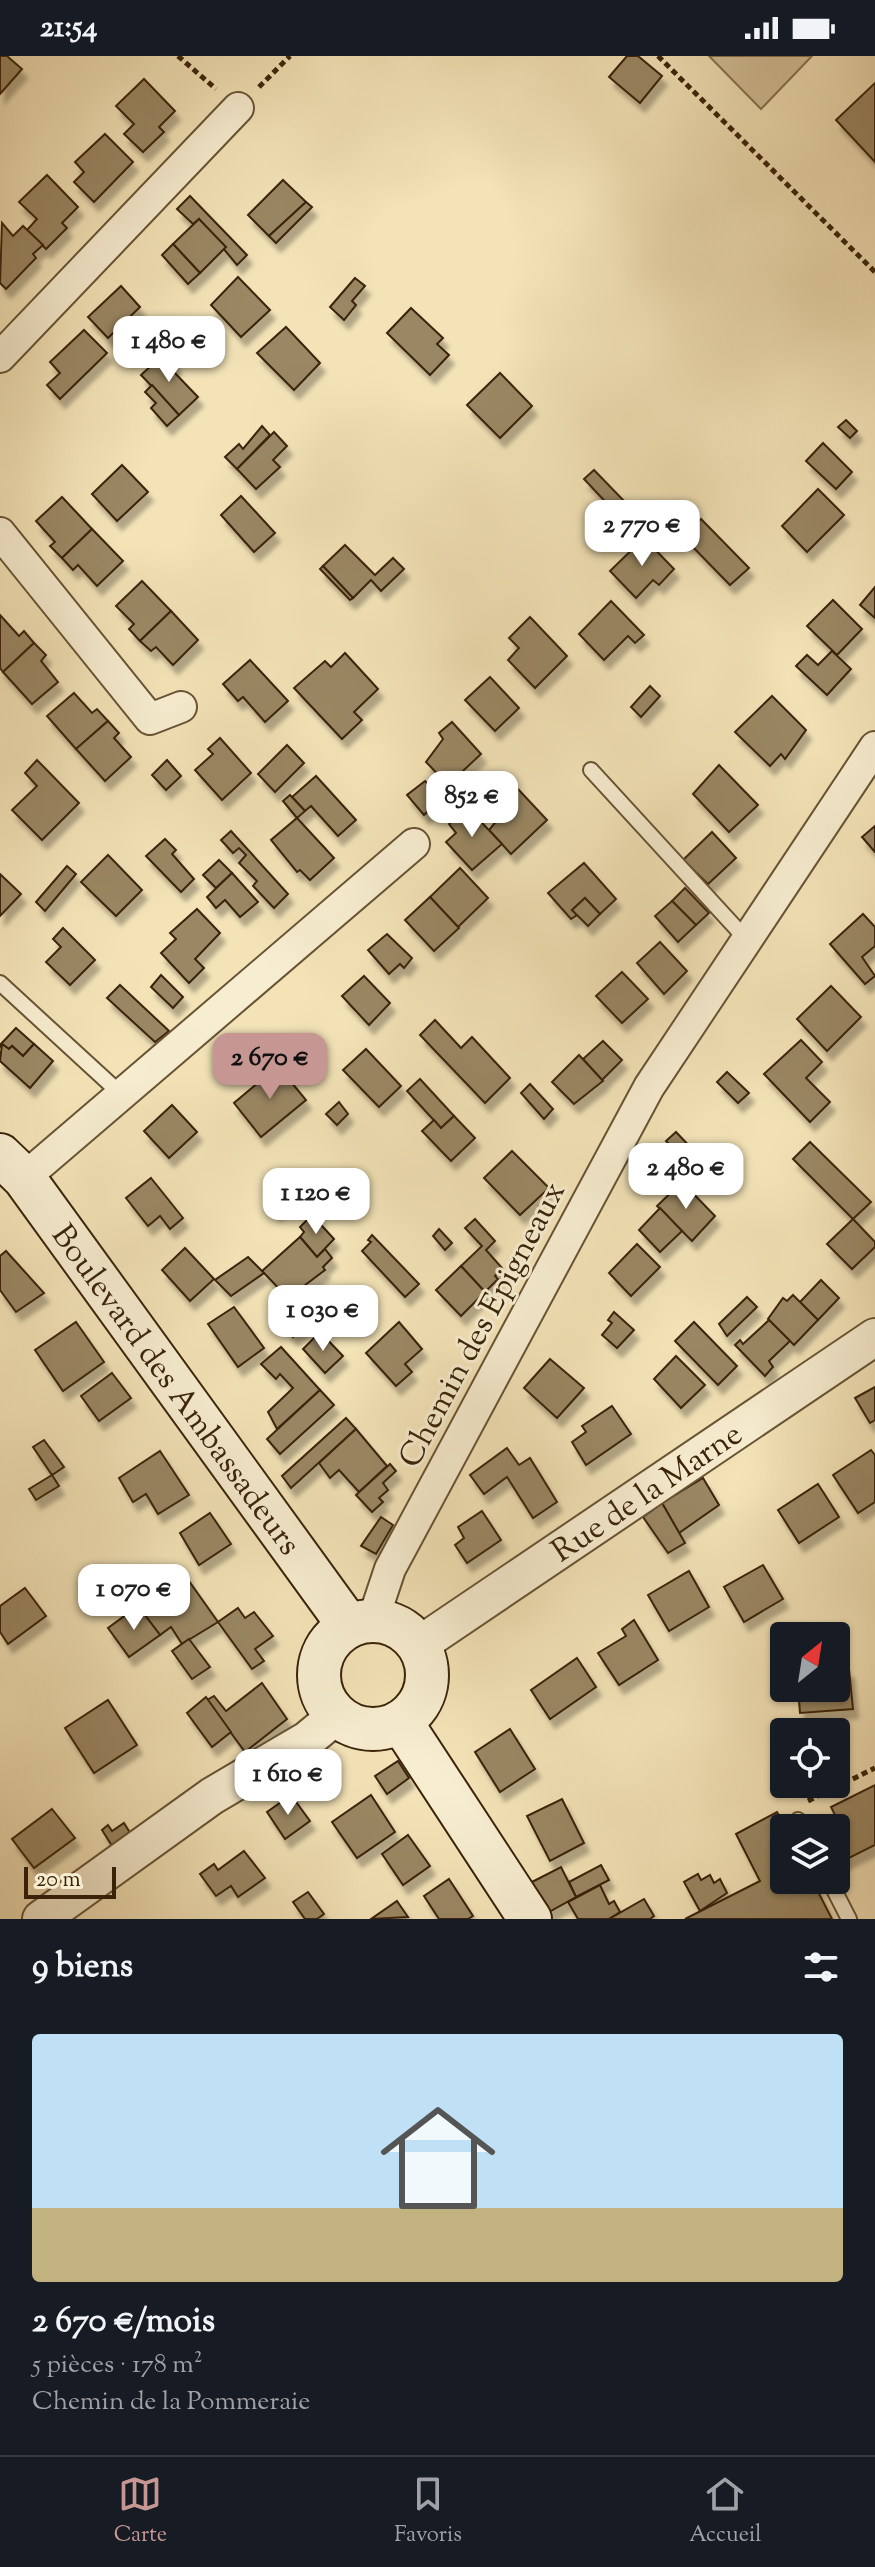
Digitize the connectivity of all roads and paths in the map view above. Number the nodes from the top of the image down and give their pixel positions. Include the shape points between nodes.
1 (178, 56) edge
2 (290, 56) edge
3 (658, 56) edge
4 (238, 108) junction
5 (875, 272) edge
6 (0, 357) edge
7 (0, 533) edge
8 (181, 707) dead end
9 (875, 747) edge
10 (591, 770) dead end
11 (414, 844) dead end
12 (746, 939) junction
13 (0, 983) edge
14 (122, 1095) junction
15 (12, 1166) edge
16 (875, 1337) edge
17 (361, 1623) junction
18 (419, 1645) junction
19 (336, 1716) junction
20 (401, 1722) junction
21 (875, 1768) edge
22 (802, 1814) edge
23 (836, 1894) edge
24 (41, 1919) edge
25 (530, 1919) edge
26 (849, 1919) edge

1 - 4 path
2 - 4 path
3 - 5 path
4 - 6 street
7 - 8 street via 150,719
9 - 12 street, Chemin des Epigneaux
10 - 12 lane
11 - 14 street
12 - 17 street, Chemin des Epigneaux via 649,1087
13 - 14 lane
14 - 15 street
15 - 17 main road, Boulevard des Ambassadeurs
16 - 18 street, Rue de la Marne
17 - 18 main road via 391,1623
17 - 19 main road via 334,1635 318,1667 322,1694
18 - 20 main road via 427,1679 414,1711
19 - 20 main road via 367,1730
19 - 24 street via 307,1740 212,1796
20 - 25 main road
21 - 22 path via 805,1802
23 - 26 lane

